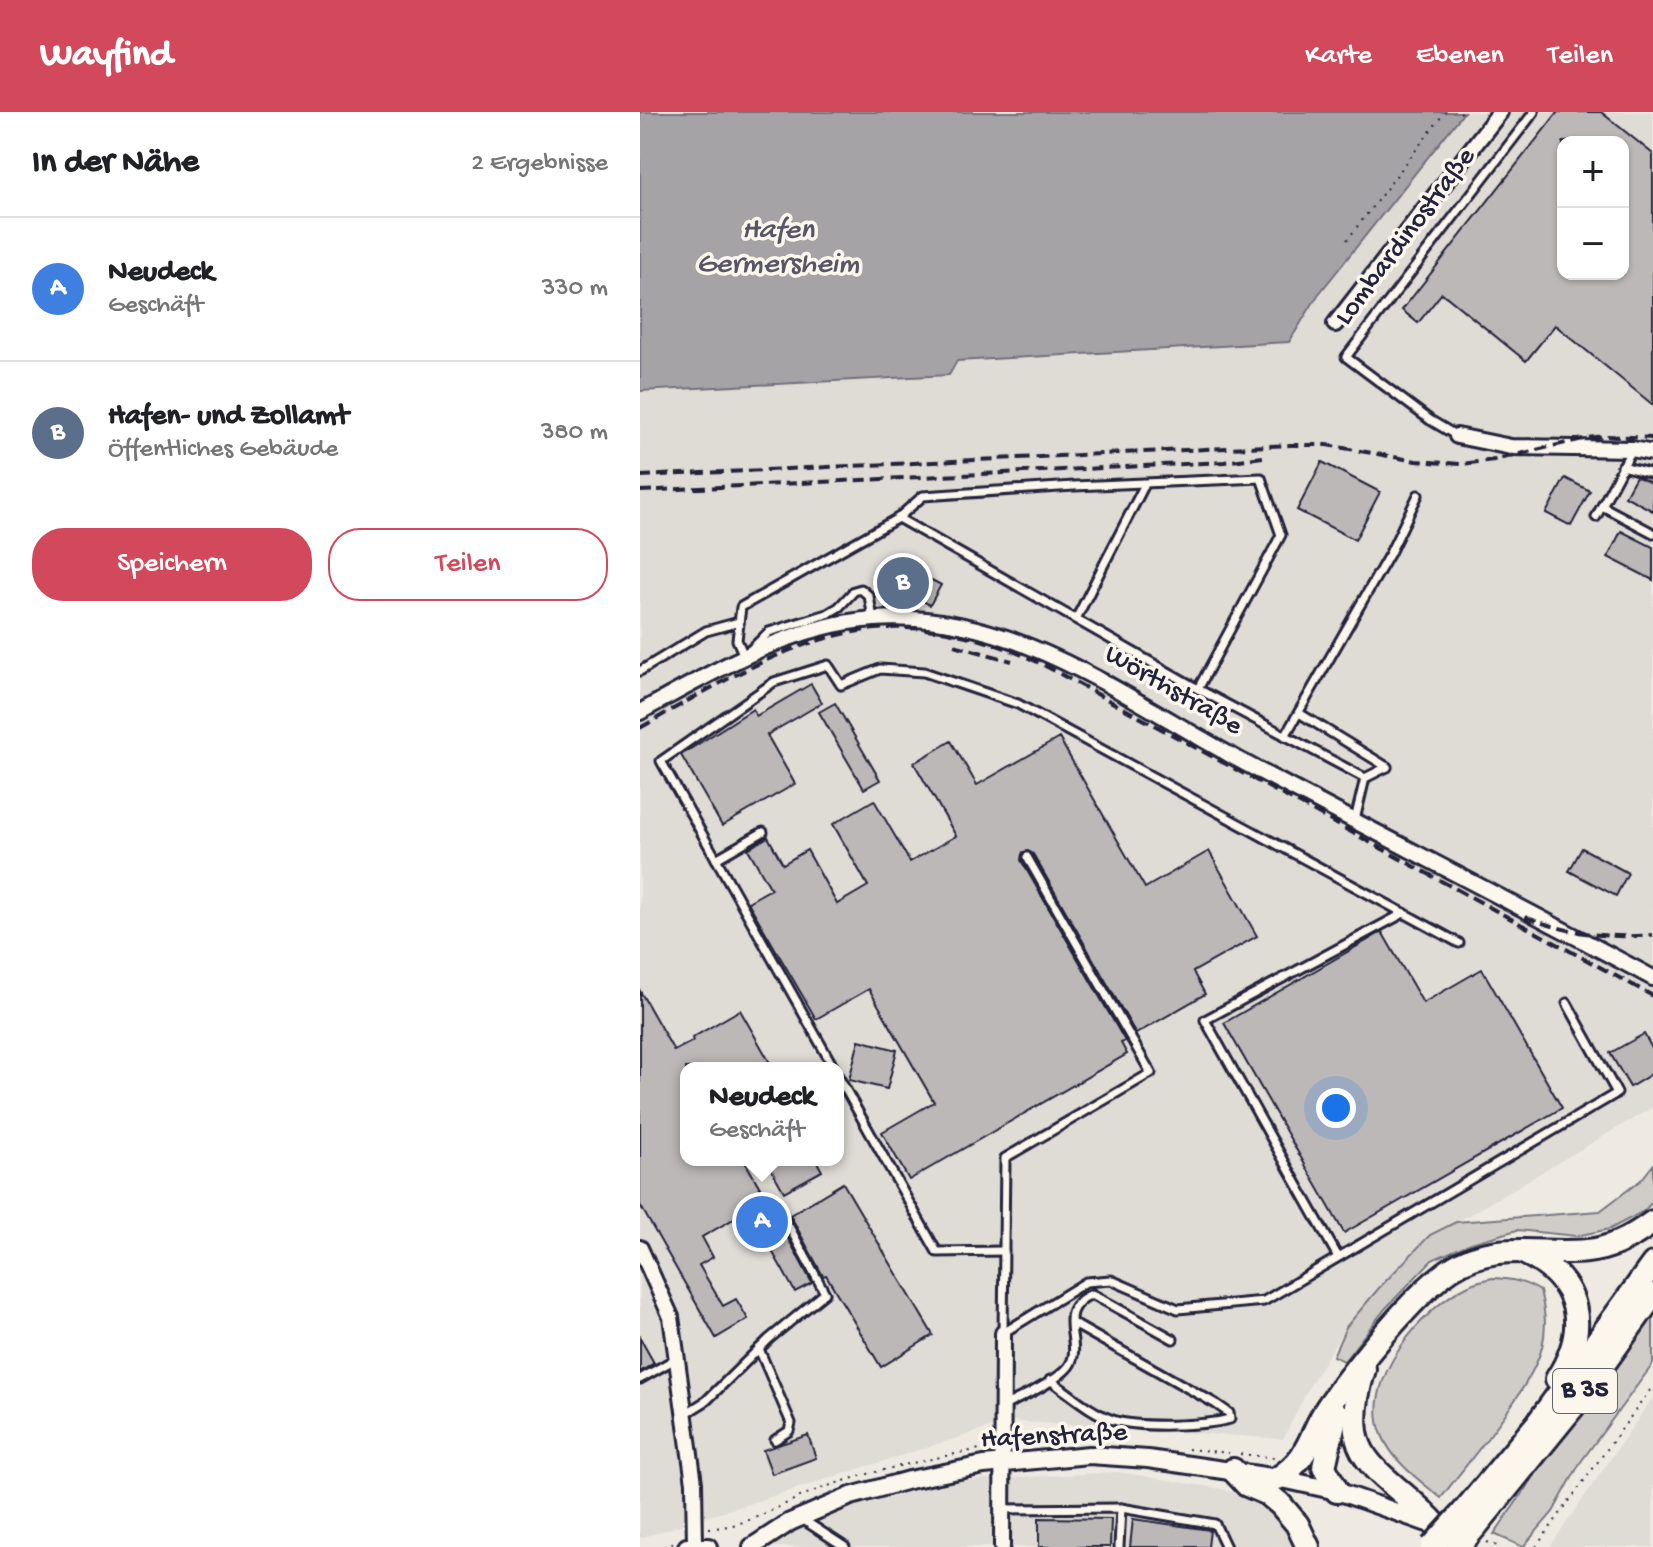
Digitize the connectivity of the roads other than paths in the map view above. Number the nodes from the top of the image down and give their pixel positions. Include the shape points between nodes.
1 (1500, 112) edge
2 (1534, 112) edge
3 (1335, 324) dead end
4 (1457, 436) joint
5 (1632, 449) junction
6 (1653, 453) edge
7 (1622, 466) junction
8 (1653, 474) edge
9 (1145, 484) junction
10 (1418, 495) dead end
11 (1602, 506) junction
12 (1596, 517) dead end
13 (898, 518) junction
14 (1653, 533) edge
15 (873, 619) junction
16 (1076, 619) junction
17 (739, 622) junction
18 (744, 656) junction
19 (640, 671) edge
20 (1198, 689) junction
21 (640, 712) edge
22 (1299, 713) junction
23 (1285, 736) junction
24 (1365, 778) junction
25 (1355, 820) junction
26 (763, 832) dead end
27 (1027, 857) dead end
28 (716, 859) junction
29 (1404, 913) junction
30 (1459, 943) dead end
31 (1653, 978) edge
32 (1567, 1003) dead end
33 (831, 1062) edge
34 (844, 1087) edge
35 (780, 1210) dead end
36 (1653, 1222) edge
37 (640, 1248) edge
38 (1521, 1250) junction
39 (1004, 1251) junction
40 (1338, 1257) junction
41 (1653, 1264) edge
42 (1653, 1295) edge
43 (1072, 1323) junction
44 (1003, 1333) junction
45 (1173, 1339) dead end
46 (759, 1349) junction
47 (1368, 1356) junction
48 (677, 1358) junction
49 (640, 1379) edge
50 (1050, 1380) junction
51 (1345, 1385) junction
52 (1003, 1407) junction
53 (685, 1414) junction
54 (1537, 1424) junction
55 (775, 1440) dead end
56 (1003, 1463) junction
57 (1233, 1470) junction
58 (1278, 1478) junction
59 (1337, 1491) junction
60 (1121, 1508) junction
61 (1002, 1509) junction
62 (801, 1518) junction
63 (1435, 1537) edge
64 (1467, 1538) edge
65 (691, 1545) edge
66 (752, 1547) edge
67 (845, 1547) edge
68 (1002, 1547) edge
69 (1119, 1547) edge
70 (1226, 1547) edge
71 (1308, 1547) edge

1 - 3 street
2 - 4 lane, Lombardinostraße via 1346,357
4 - 5 street, Lombardinostraße via 1511,447
5 - 6 street, Lombardinostraße
5 - 7 lane
7 - 8 lane
7 - 11 lane
9 - 13 lane via 923,496
9 - 16 lane
9 - 20 lane via 1261,478 1281,535
10 - 22 lane
11 - 12 lane
11 - 14 lane
13 - 16 lane
13 - 17 lane via 741,607
15 - 18 street, Wörthstraße via 806,634
15 - 18 lane via 869,596 861,589 854,591 827,614 769,632
15 - 25 street, Wörthstraße via 948,623 1046,652
16 - 20 lane
17 - 18 lane via 737,640
17 - 19 lane via 706,631
18 - 21 street, Wörthstraße
20 - 23 lane
22 - 23 lane
22 - 24 lane via 1387,767
23 - 24 lane
24 - 25 lane
25 - 31 street, Wörthstraße
26 - 28 lane
27 - 39 lane via 1151,1073 1005,1158
28 - 29 lane via 661,761 774,682 828,665 841,685 880,669 924,672 1018,704
28 - 33 lane
29 - 30 lane
29 - 40 lane via 1205,1020
32 - 40 lane via 1617,1093
34 - 39 lane via 937,1252
35 - 46 lane via 825,1293
36 - 38 highway via 1589,1251
37 - 48 street via 671,1317
38 - 47 highway via 1485,1253 1453,1268
38 - 54 highway, B 35 via 1555,1271 1570,1291 1576,1312 1570,1354
39 - 44 lane
40 - 44 lane via 1264,1301 1178,1309 1111,1280 1086,1282
41 - 54 highway, B 35
42 - 64 highway, B 35 via 1563,1421
43 - 45 lane via 1078,1300 1092,1294
43 - 50 lane via 1069,1365
43 - 50 lane via 1216,1404 1230,1419 1212,1424 1113,1420
44 - 52 street
46 - 53 lane via 706,1401
46 - 55 lane via 791,1423 789,1431
47 - 51 highway
47 - 63 highway via 1355,1401 1358,1442 1378,1474 1422,1509
48 - 49 lane
48 - 53 street
50 - 52 lane
51 - 58 highway via 1305,1452
51 - 59 highway via 1324,1457 1327,1477
52 - 56 street
53 - 65 street via 694,1483 696,1528
54 - 64 highway, B 35
56 - 57 street, Hafenstraße via 1124,1456
56 - 61 street
56 - 62 street, Hafenstraße via 909,1480 851,1496
57 - 58 street, Hafenstraße
57 - 71 highway via 1280,1504
58 - 59 street, Hafenstraße
59 - 63 street, Hafenstraße
60 - 61 lane
60 - 69 lane
60 - 70 lane via 1215,1524
61 - 68 street
62 - 66 street, Hafenstraße
62 - 67 lane
63 - 64 highway, B 35, bridge

